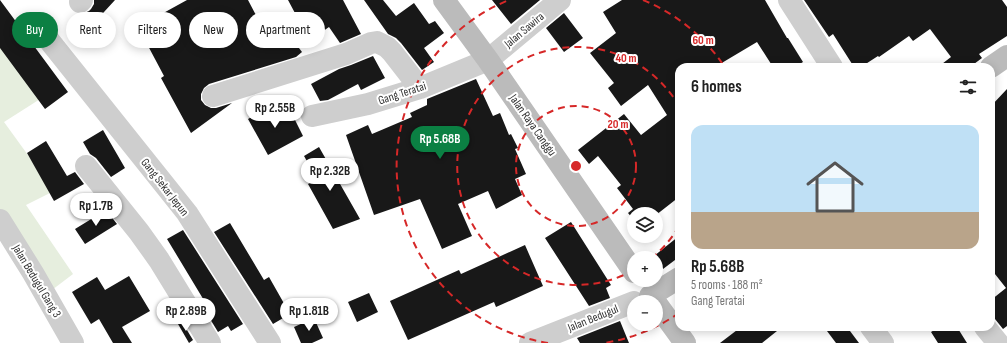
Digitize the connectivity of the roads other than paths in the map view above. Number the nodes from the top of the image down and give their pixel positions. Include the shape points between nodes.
1 (444, 0) edge
2 (560, 0) edge
3 (790, 0) edge
4 (55, 48) edge
5 (1007, 56) edge
6 (488, 60) junction
7 (829, 63) edge
8 (995, 64) edge
9 (420, 88) junction
10 (213, 96) dead end
11 (312, 116) dead end
12 (86, 166) dead end
13 (0, 220) edge
14 (627, 262) edge
15 (675, 280) edge
16 (650, 295) edge
17 (627, 305) edge
18 (663, 318) edge
19 (874, 331) edge
20 (988, 331) edge
21 (73, 343) edge
22 (210, 343) edge
23 (270, 343) edge
24 (530, 343) edge
25 (685, 343) edge
26 (883, 343) edge
27 (998, 343) edge

1 - 6 main road, Jalan Raya Canggu
2 - 6 street, Jalan Sawira
3 - 7 street
4 - 23 street, Gang Sekar Jepun via 187,213
5 - 8 main road
6 - 9 street, Gang Teratai
6 - 14 main road, Jalan Raya Canggu
9 - 10 street via 392,52 377,42
9 - 11 street, Gang Teratai via 368,104
12 - 22 street via 159,260
13 - 21 street, Jalan Bedugul Gang 3
15 - 16 main road
17 - 24 street, Jalan Bedugul
18 - 25 main road
19 - 26 street
20 - 27 street

